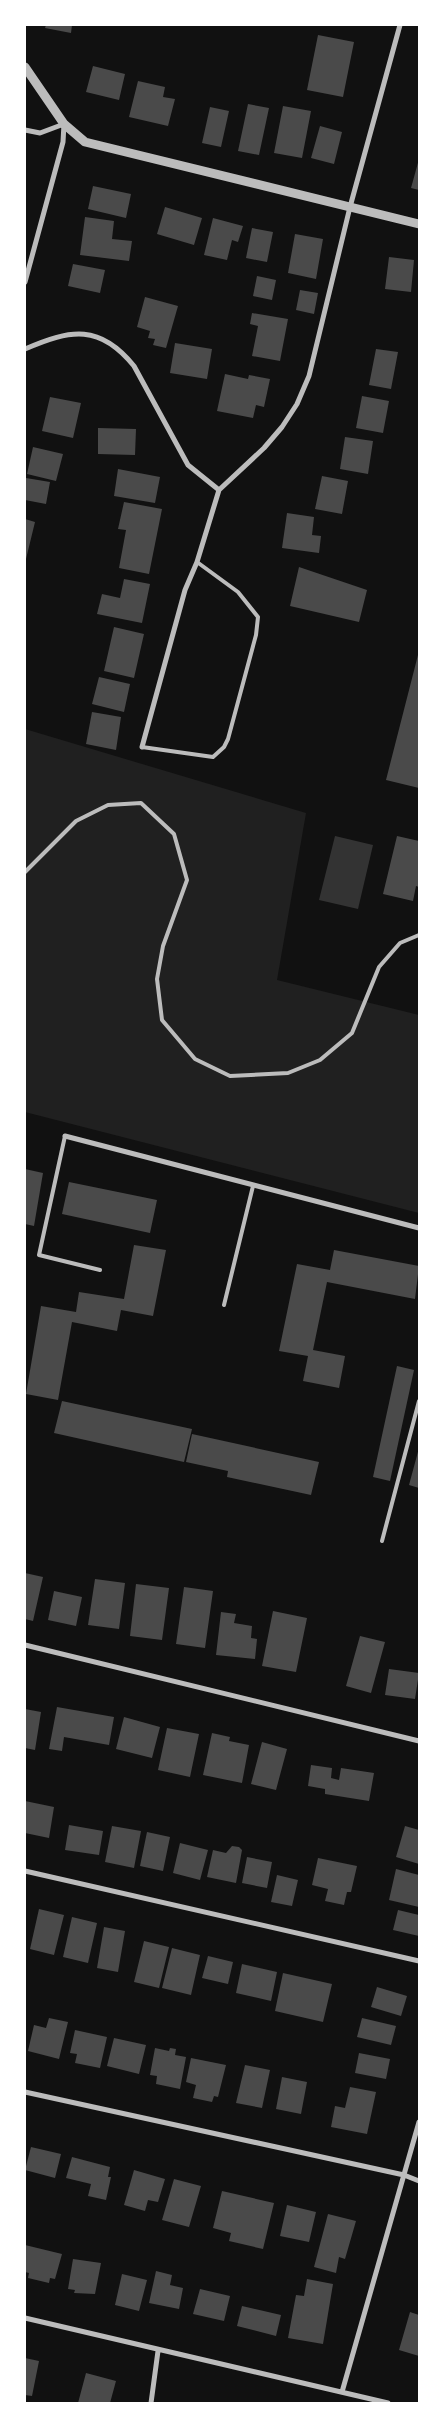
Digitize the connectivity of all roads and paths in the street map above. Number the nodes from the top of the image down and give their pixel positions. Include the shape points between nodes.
1 (400, 25) edge
2 (25, 67) edge
3 (64, 124) junction
4 (25, 130) edge
5 (350, 207) junction
6 (419, 224) edge
7 (25, 282) edge
8 (25, 349) edge
9 (219, 490) junction
10 (198, 562) junction
11 (142, 747) joint
12 (25, 872) edge
13 (419, 934) edge
14 (65, 1136) joint
15 (253, 1186) junction
16 (419, 1228) edge
17 (100, 1270) dead end
18 (224, 1305) dead end
19 (419, 1400) edge
20 (382, 1541) dead end
21 (25, 1646) edge
22 (419, 1741) edge
23 (25, 1871) edge
24 (419, 1961) edge
25 (25, 2092) edge
26 (419, 2122) edge
27 (404, 2175) junction
28 (419, 2181) edge
29 (25, 2318) edge
30 (158, 2351) junction
31 (342, 2392) junction
32 (151, 2403) edge
33 (388, 2403) edge

1 - 5 street
2 - 3 street
3 - 4 street via 40,133
3 - 5 street via 85,142
3 - 7 street via 63,142
5 - 6 street
5 - 9 street via 309,376 297,404 264,448
8 - 9 street via 55,336 74,333 92,335 123,352 134,366 188,465
9 - 10 street
10 - 11 street via 185,590
10 - 11 lane via 238,592 258,617 228,738 213,757
12 - 13 lane via 76,821 108,805 141,803 174,834 187,880 163,946 156,979 162,1020 195,1059 230,1076 288,1072 320,1060 352,1034 379,967 400,943
14 - 15 street
14 - 17 lane via 39,1255
15 - 16 street
15 - 18 lane
19 - 20 lane
21 - 22 street
23 - 24 street
25 - 27 street
26 - 27 street
27 - 28 street
27 - 31 street
29 - 30 street
30 - 31 street
30 - 32 street
31 - 33 street

